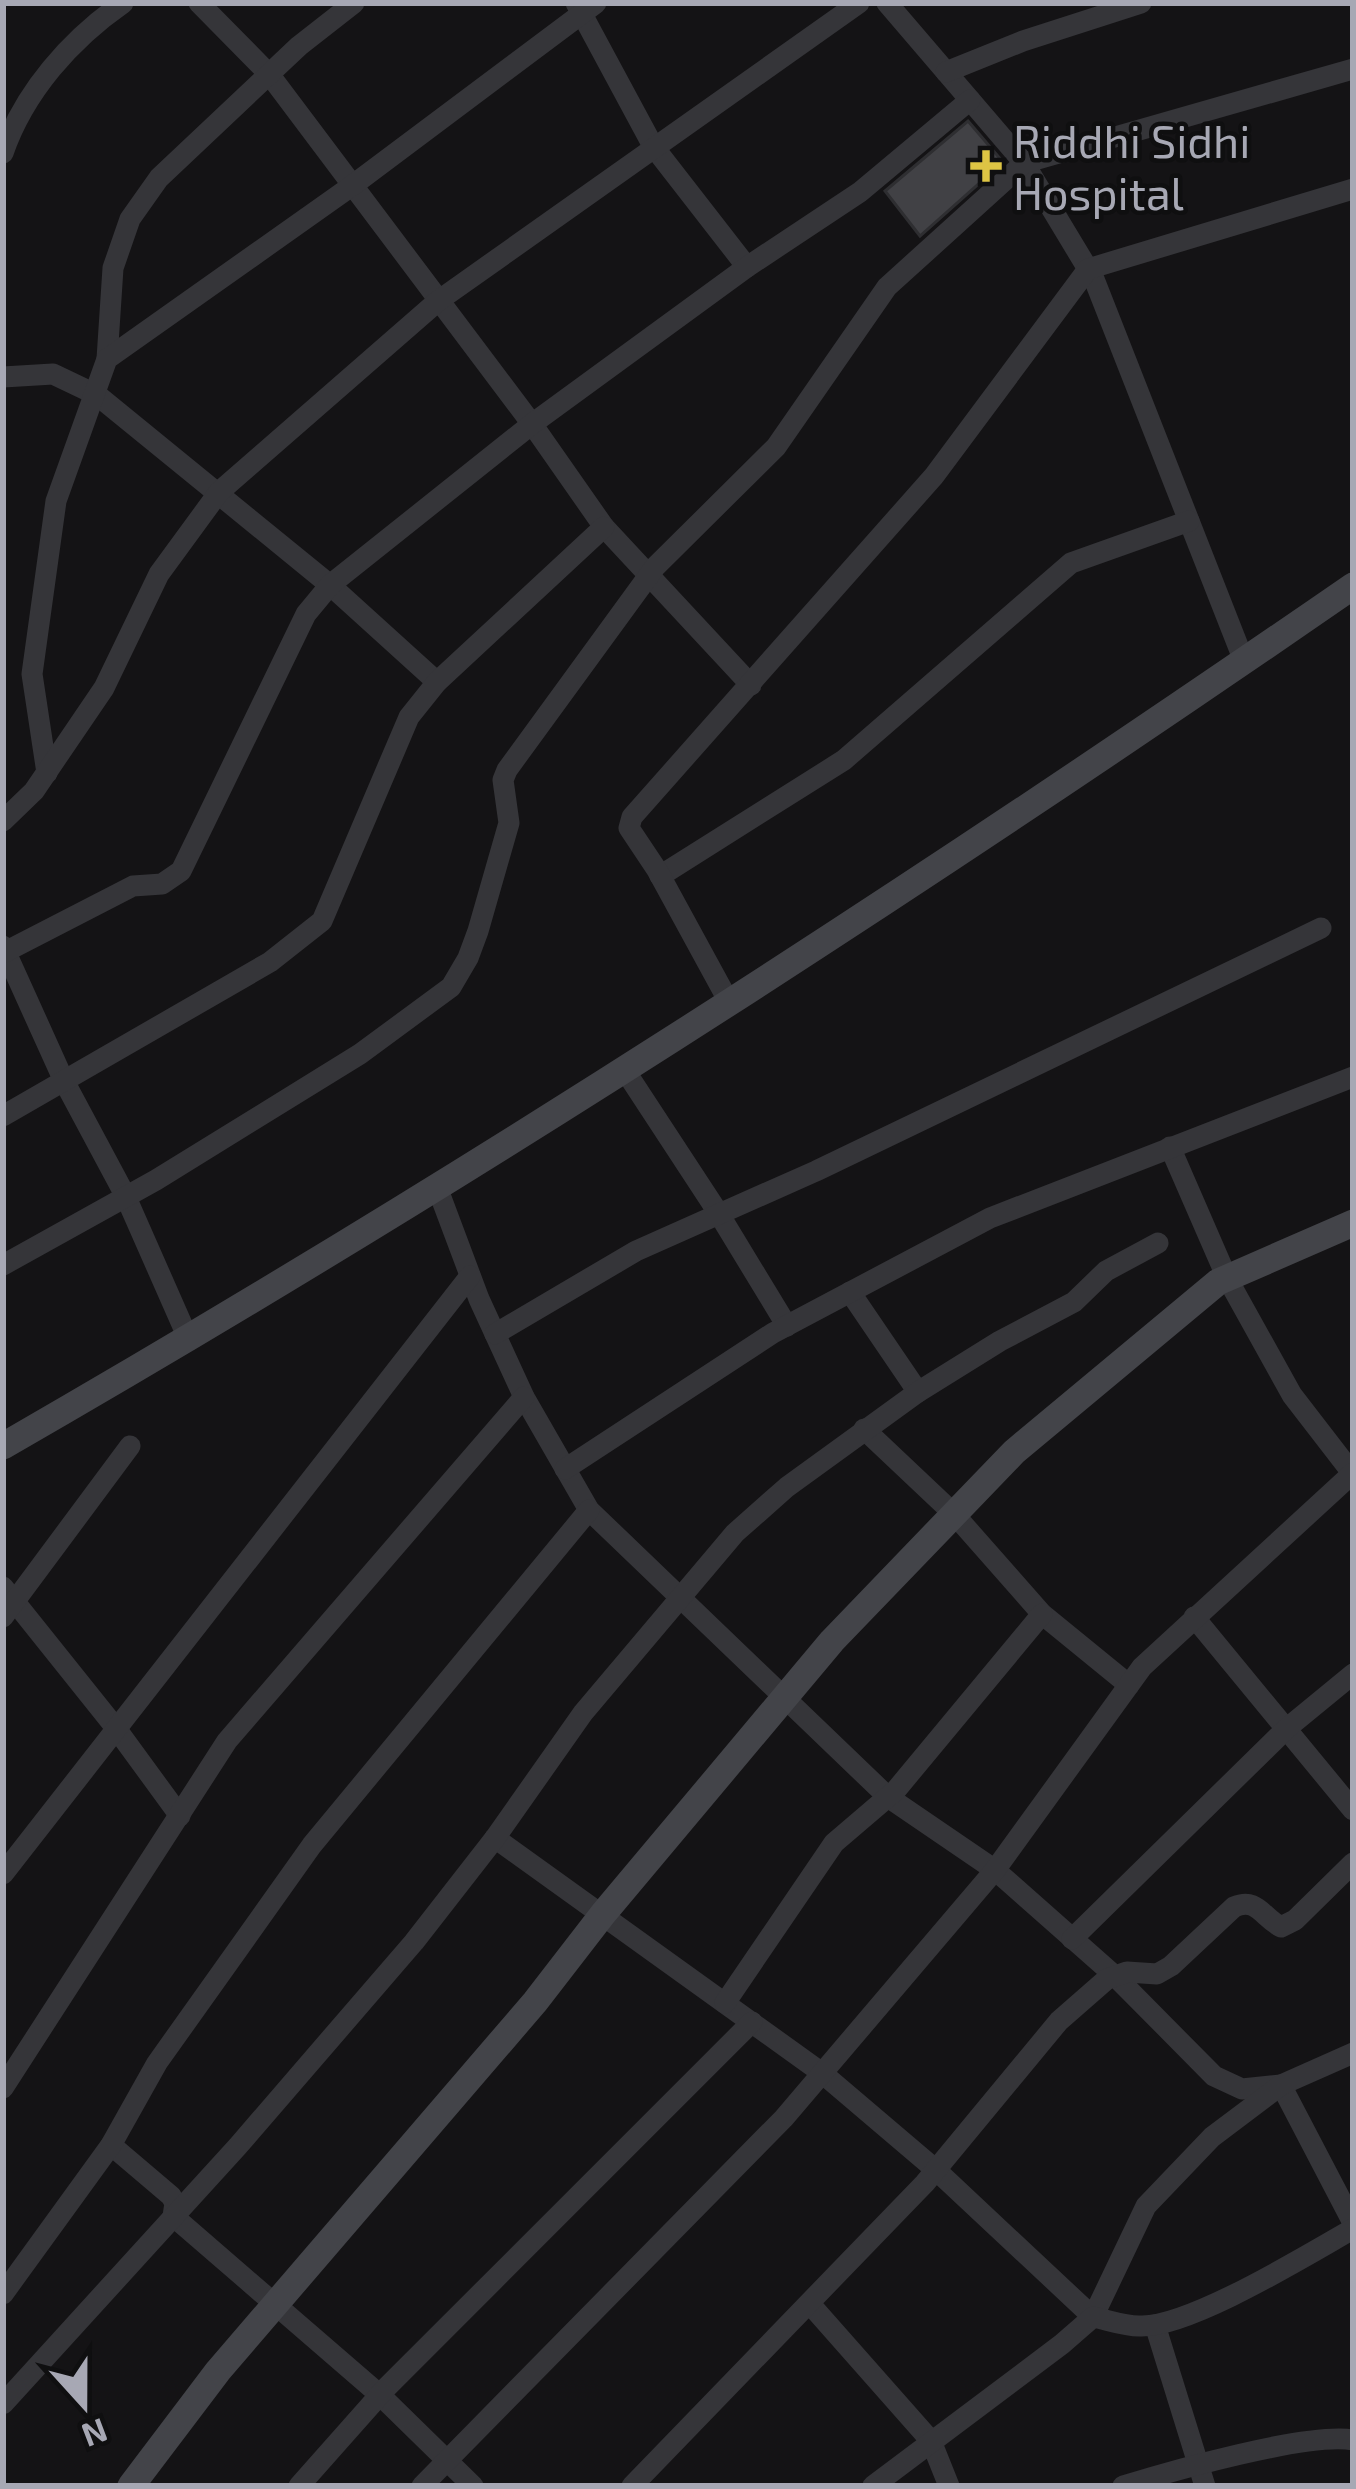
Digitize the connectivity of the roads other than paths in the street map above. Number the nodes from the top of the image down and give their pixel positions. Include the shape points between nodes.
1 (123, 3) edge
2 (200, 3) edge
3 (354, 3) edge
4 (859, 3) edge
5 (887, 3) edge
6 (1141, 3) edge
7 (585, 6) edge
8 (1353, 69) edge
9 (946, 72) junction
10 (269, 74) junction
11 (970, 100) junction
12 (653, 146) junction
13 (3, 153) edge
14 (1024, 163) junction
15 (353, 185) junction
16 (1353, 189) edge
17 (746, 267) junction
18 (1088, 269) junction
19 (438, 302) junction
20 (107, 359) junction
21 (3, 377) edge
22 (97, 395) junction
23 (532, 424) junction
24 (219, 492) junction
25 (1189, 521) junction
26 (604, 527) junction
27 (651, 573) junction
28 (330, 585) junction
29 (1353, 586) edge
30 (1244, 661) junction
31 (437, 682) junction
32 (751, 685) junction
33 (47, 773) junction
34 (3, 820) edge
35 (660, 876) junction
36 (1321, 928) dead end
37 (4, 950) edge
38 (730, 1002) junction
39 (624, 1070) junction
40 (1353, 1077) edge
41 (64, 1081) junction
42 (3, 1116) edge
43 (1170, 1147) junction
44 (436, 1187) junction
45 (125, 1195) junction
46 (719, 1214) junction
47 (1353, 1222) edge
48 (1158, 1243) dead end
49 (3, 1264) edge
50 (470, 1276) junction
51 (1227, 1278) junction
52 (850, 1292) junction
53 (787, 1326) junction
54 (495, 1334) junction
55 (188, 1338) junction
56 (918, 1392) junction
57 (524, 1397) junction
58 (864, 1429) junction
59 (3, 1445) edge
60 (130, 1446) dead end
61 (565, 1469) junction
62 (1353, 1473) edge
63 (589, 1510) junction
64 (954, 1514) junction
65 (679, 1597) junction
66 (7, 1602) edge
67 (1042, 1615) junction
68 (1194, 1617) junction
69 (1353, 1675) edge
70 (1129, 1685) junction
71 (784, 1698) junction
72 (116, 1727) junction
73 (1286, 1729) junction
74 (888, 1797) junction
75 (1353, 1810) edge
76 (180, 1816) junction
77 (495, 1838) junction
78 (1353, 1863) edge
79 (994, 1870) junction
80 (3, 1874) edge
81 (603, 1914) junction
82 (1072, 1939) junction
83 (1115, 1976) junction
84 (725, 2003) junction
85 (752, 2022) junction
86 (1353, 2053) edge
87 (822, 2072) junction
88 (1281, 2085) junction
89 (3, 2088) edge
90 (111, 2145) junction
91 (936, 2170) junction
92 (173, 2216) junction
93 (1353, 2226) edge
94 (3, 2294) edge
95 (278, 2304) junction
96 (811, 2304) junction
97 (1093, 2317) junction
98 (1155, 2325) junction
99 (380, 2395) junction
100 (3, 2404) edge
101 (1348, 2434) edge
102 (931, 2441) junction
103 (447, 2461) junction
104 (1202, 2476) edge
105 (130, 2486) edge
106 (299, 2486) edge
107 (422, 2486) edge
108 (473, 2486) edge
109 (632, 2486) edge
110 (873, 2486) edge
111 (949, 2486) edge
112 (1123, 2486) edge

1 - 13 street via 67,51 15,119
2 - 10 street
3 - 10 street
4 - 12 street
5 - 9 street
6 - 9 street
7 - 12 street
7 - 15 street
8 - 14 street
9 - 11 street
10 - 15 street
10 - 20 street via 158,178 130,219 113,268
11 - 14 street
11 - 17 street via 860,192
12 - 17 street
12 - 19 street
14 - 18 street
14 - 27 street via 887,287 776,447
15 - 19 street
15 - 20 street
16 - 18 street
17 - 23 street
18 - 25 street
18 - 32 street via 934,476
19 - 23 street
19 - 24 street
20 - 22 street
21 - 22 street via 52,374
22 - 24 street
22 - 33 street via 56,501 32,674
23 - 26 street
23 - 28 street
24 - 28 street
24 - 33 street via 159,574 104,688
25 - 30 street
25 - 35 street via 1071,563 844,760
26 - 27 street
26 - 31 street
27 - 32 street
27 - 45 street via 507,770 509,823 458,980 360,1054
28 - 31 street
28 - 37 street via 306,614 181,871
29 - 30 street
30 - 38 street
31 - 41 street via 409,717 322,921 270,962
32 - 35 street via 632,817 628,828
33 - 34 street
35 - 38 street
36 - 46 street
37 - 41 street
38 - 39 street
39 - 44 street
39 - 46 street
40 - 43 street
41 - 42 street
41 - 45 street
43 - 51 street
43 - 52 street via 990,1218
44 - 50 street
44 - 55 street
45 - 49 street
45 - 55 street
46 - 53 street
46 - 54 street
47 - 51 street
48 - 56 street
50 - 54 street
50 - 72 street
51 - 62 street via 1292,1395
51 - 64 street via 1014,1452
52 - 53 street
52 - 56 street
53 - 61 street
54 - 57 street
55 - 59 street
56 - 58 street
57 - 61 street
57 - 76 street via 227,1742
58 - 64 street
58 - 65 street via 735,1533
60 - 66 street
61 - 63 street
62 - 68 street
63 - 65 street
63 - 90 street via 312,1845 157,2063
64 - 67 street
64 - 71 street
65 - 71 street
65 - 77 street
66 - 72 street
67 - 70 street
67 - 74 street
68 - 70 street
68 - 73 street
69 - 73 street
70 - 79 street
71 - 74 street
71 - 81 street
72 - 76 street
72 - 80 street
73 - 75 street
73 - 82 street
74 - 79 street
74 - 84 street via 834,1843
76 - 89 street
77 - 81 street
77 - 92 street
78 - 83 street via 1281,1927 1245,1902 1157,1974
79 - 82 street
79 - 87 street
81 - 84 street
81 - 95 street
82 - 83 street
83 - 88 street via 1214,2076 1241,2089
83 - 91 street via 1059,2021
84 - 85 street
85 - 87 street
85 - 99 street
86 - 88 street
87 - 91 street
87 - 103 street
88 - 93 street
88 - 97 street via 1212,2137 1146,2206
90 - 92 street via 171,2196
90 - 94 street
91 - 96 street
91 - 97 street
92 - 95 street
92 - 100 street
93 - 98 street via 1241,2290
95 - 99 street
95 - 105 street
96 - 102 street
96 - 109 street
97 - 98 street
97 - 102 street
98 - 104 street
99 - 103 street
99 - 106 street
101 - 104 street
102 - 110 street
102 - 111 street
103 - 107 street
103 - 108 street
104 - 112 street

